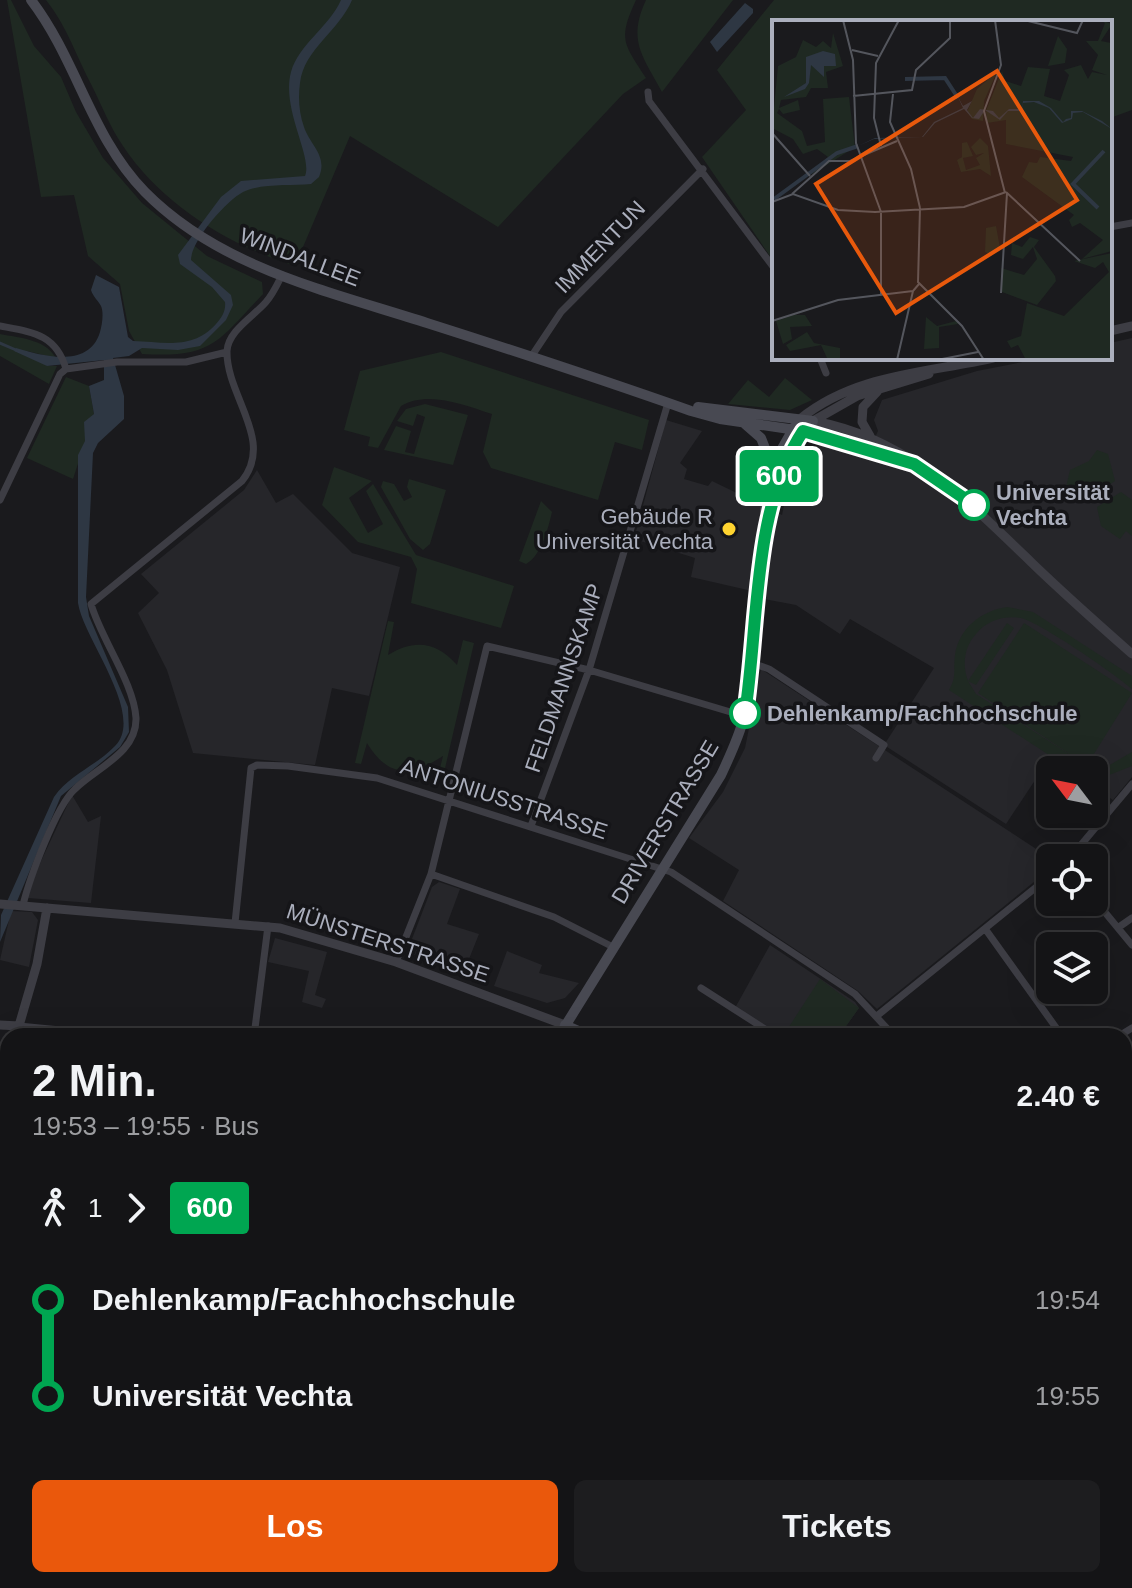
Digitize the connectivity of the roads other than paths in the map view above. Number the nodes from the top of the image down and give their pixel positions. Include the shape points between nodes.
1 (31, 0) edge
2 (648, 92) dead end
3 (703, 169) junction
4 (1132, 223) edge
5 (1112, 227) edge
6 (772, 265) edge
7 (282, 275) junction
8 (0, 326) edge
9 (1132, 326) edge
10 (1112, 331) edge
11 (227, 352) junction
12 (531, 357) junction
13 (821, 360) edge
14 (938, 360) edge
15 (984, 360) edge
16 (66, 367) junction
17 (940, 370) junction
18 (826, 373) dead end
19 (888, 386) junction
20 (668, 403) junction
21 (813, 421) junction
22 (743, 423) junction
23 (799, 426) junction
24 (870, 436) junction
25 (914, 464) junction
26 (772, 466) junction
27 (0, 500) edge
28 (767, 528) junction
29 (1132, 654) edge
30 (752, 663) junction
31 (589, 670) junction
32 (744, 716) junction
33 (876, 758) dead end
34 (1132, 784) edge
35 (450, 798) junction
36 (531, 826) junction
37 (1082, 844) edge
38 (663, 869) junction
39 (431, 874) junction
40 (1036, 888) edge
41 (1, 904) edge
42 (19, 905) junction
43 (47, 908) junction
44 (1108, 915) edge
45 (1132, 918) edge
46 (235, 923) junction
47 (268, 926) junction
48 (1119, 927) junction
49 (986, 930) junction
50 (1132, 945) edge
51 (613, 947) junction
52 (396, 962) junction
53 (701, 988) dead end
54 (878, 1015) junction
55 (565, 1025) junction
56 (19, 1028) edge
57 (255, 1028) edge
58 (563, 1028) edge
59 (572, 1028) edge
60 (764, 1028) edge
61 (887, 1028) edge
62 (1056, 1028) edge

1 - 7 main road, WINDALLEE via 112,151 144,191 204,239
2 - 3 street via 649,101
3 - 6 street
3 - 12 street, IMMENTUN via 561,312
4 - 5 street
7 - 11 street via 267,302 233,336
7 - 12 main road, WINDALLEE
8 - 16 street via 46,337
9 - 10 street
11 - 16 street via 186,362
11 - 42 street via 256,458 242,481 91,604 132,701 135,724 124,749 67,797
12 - 20 main road, WINDALLEE
13 - 18 street
14 - 17 street
15 - 17 street, DRIVERSTRASSE
16 - 27 street
17 - 19 street, DRIVERSTRASSE
17 - 23 street, DRIVERSTRASSE via 859,385 826,401
19 - 21 street, DRIVERSTRASSE via 841,403
19 - 24 street via 863,407 862,422
20 - 22 main road, WINDALLEE
20 - 23 main road, WINDALLEE
20 - 31 street, FELDMANNSKAMP
21 - 23 main road, DRIVERSTRASSE
21 - 24 street
22 - 23 main road, WINDALLEE
22 - 26 main road via 761,438
23 - 25 street
23 - 26 main road, DRIVERSTRASSE
23 - 28 main road, DRIVERSTRASSE via 780,473
24 - 25 street
25 - 29 street via 974,505
26 - 28 main road, DRIVERSTRASSE
28 - 30 main road, DRIVERSTRASSE
30 - 32 main road, DRIVERSTRASSE
30 - 33 street via 884,745
31 - 32 street
31 - 35 street via 487,646
31 - 36 street, FELDMANNSKAMP
32 - 38 main road, DRIVERSTRASSE via 721,775
34 - 37 street
35 - 36 street, ANTONIUSSTRASSE
35 - 39 street
35 - 46 street, ANTONIUSSTRASSE via 377,778 257,765 248,774
36 - 38 street, ANTONIUSSTRASSE
38 - 51 main road, DRIVERSTRASSE
38 - 54 street, ANTONIUSSTRASSE via 855,994
39 - 51 street via 554,917
39 - 52 street
40 - 49 street
41 - 42 street, MÜNSTERSTRASSE
42 - 43 street, MÜNSTERSTRASSE
43 - 46 street, MÜNSTERSTRASSE
43 - 56 street
44 - 48 street
45 - 48 street
46 - 47 street, MÜNSTERSTRASSE
47 - 52 street, MÜNSTERSTRASSE
47 - 57 street
48 - 50 street
49 - 54 street
49 - 62 street
51 - 55 main road, DRIVERSTRASSE
52 - 55 street, MÜNSTERSTRASSE
53 - 60 street
54 - 61 street, ANTONIUSSTRASSE
55 - 58 main road, DRIVERSTRASSE
55 - 59 main road, MÜNSTERSTRASSE

